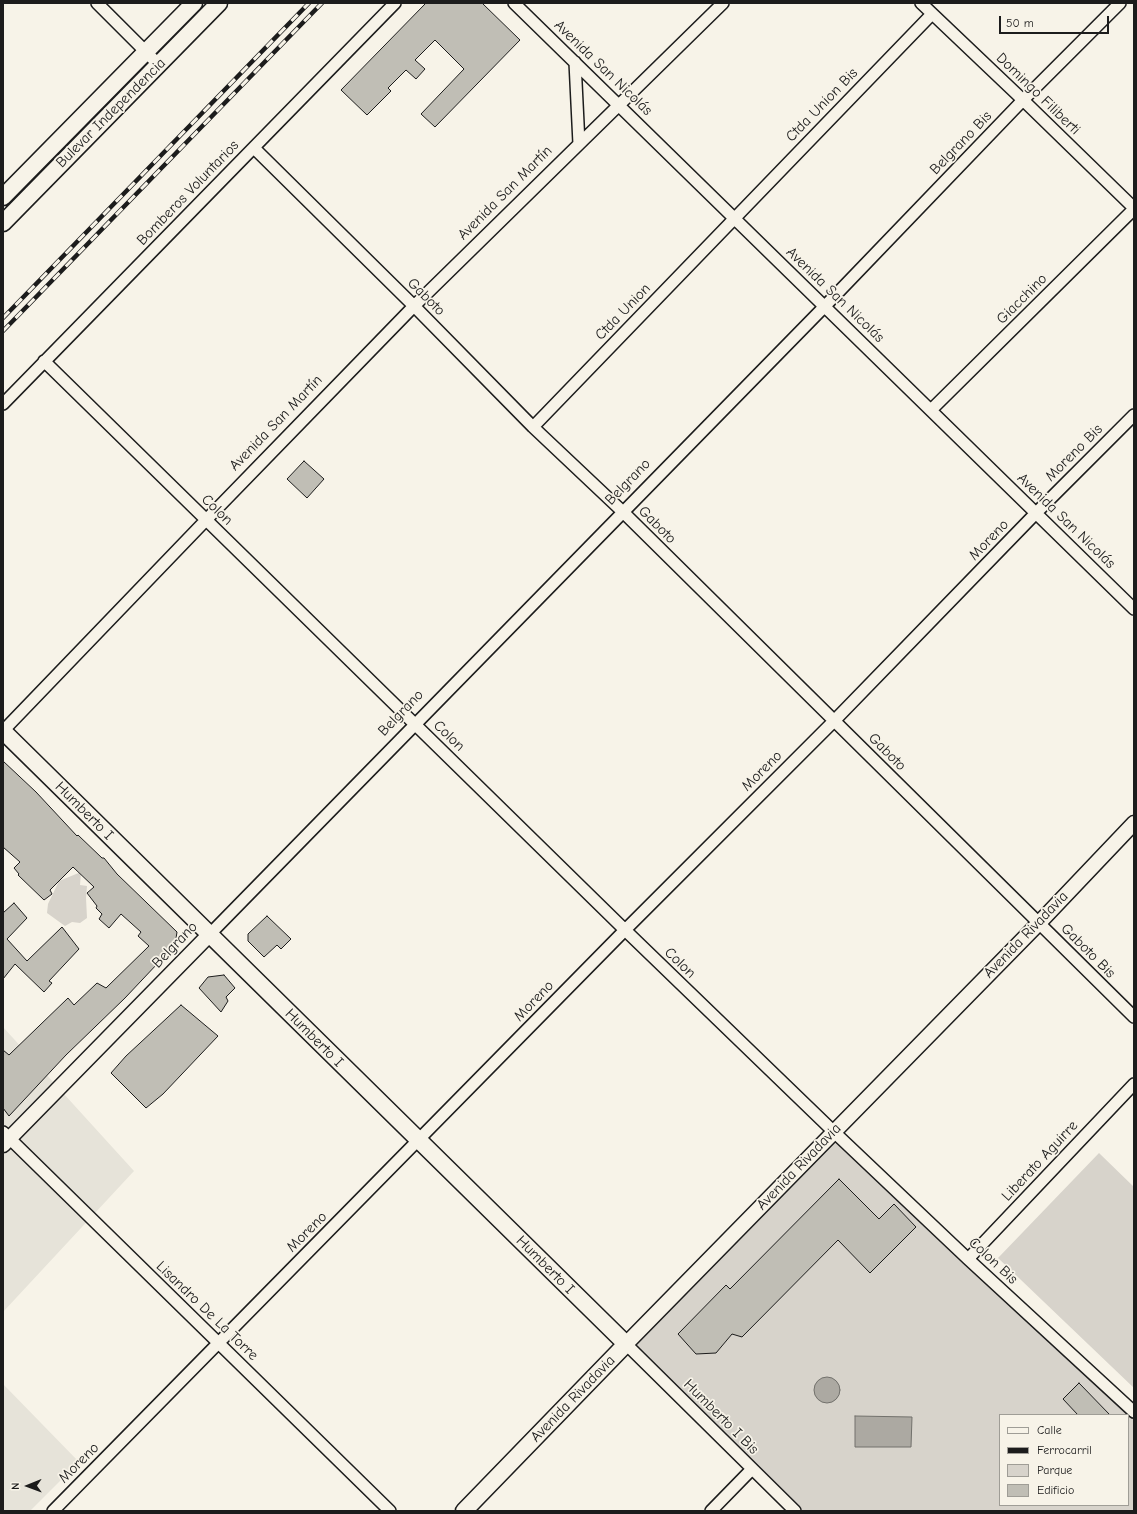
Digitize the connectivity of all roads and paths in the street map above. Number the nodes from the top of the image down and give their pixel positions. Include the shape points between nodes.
1 (97, 3) edge
2 (194, 3) edge
3 (219, 3) edge
4 (395, 3) edge
5 (514, 3) edge
6 (723, 3) edge
7 (921, 3) edge
8 (1120, 3) edge
9 (932, 14) junction
10 (146, 52) junction
11 (575, 62) junction
12 (159, 65) junction
13 (1023, 100) junction
14 (619, 104) junction
15 (579, 144) junction
16 (254, 148) junction
17 (3, 198) edge
18 (1134, 209) edge
19 (734, 218) junction
20 (3, 224) edge
21 (414, 306) junction
22 (825, 306) junction
23 (44, 361) junction
24 (3, 404) edge
25 (931, 410) junction
26 (1134, 415) edge
27 (533, 428) junction
28 (623, 512) junction
29 (1036, 513) junction
30 (206, 520) junction
31 (1134, 609) edge
32 (834, 720) junction
33 (415, 724) junction
34 (3, 731) edge
35 (1134, 823) edge
36 (1039, 923) junction
37 (625, 930) junction
38 (210, 934) junction
39 (1134, 1017) edge
40 (1134, 1084) edge
41 (833, 1131) junction
42 (5, 1139) edge
43 (418, 1140) junction
44 (968, 1259) junction
45 (219, 1344) junction
46 (626, 1344) junction
47 (1134, 1412) edge
48 (752, 1469) junction
49 (53, 1511) edge
50 (390, 1511) edge
51 (464, 1511) edge
52 (711, 1511) edge
53 (795, 1511) edge

1 - 10 street
2 - 10 main road, Bulevar Independencia
3 - 12 main road, Bulevar Independencia
4 - 16 street, Bomberos Voluntarios
5 - 11 street, Avenida San Nicolás
6 - 14 street, Avenida San Martín
7 - 9 street, Domingo Filiberti
8 - 13 street, Belgrano Bis
9 - 13 street, Domingo Filiberti
9 - 19 street, Ctda Union Bis
10 - 12 street
10 - 17 main road, Bulevar Independencia
11 - 14 street, Avenida San Nicolás
11 - 15 street
12 - 20 main road, Bulevar Independencia
13 - 18 street, Domingo Filiberti
13 - 22 street, Belgrano Bis
14 - 15 street, Avenida San Martín
14 - 19 street, Avenida San Nicolás
15 - 21 street, Avenida San Martín
16 - 21 street, Gaboto
16 - 23 street, Bomberos Voluntarios
18 - 25 street, Giacchino
19 - 22 street, Avenida San Nicolás
19 - 27 street, Ctda Union
21 - 27 street, Gaboto
21 - 30 street, Avenida San Martín
22 - 25 street, Avenida San Nicolás
22 - 28 street, Belgrano
23 - 24 street, Bomberos Voluntarios
23 - 30 street, Colon
25 - 29 street, Avenida San Nicolás
26 - 29 street, Moreno Bis
27 - 28 street, Gaboto
28 - 32 street, Gaboto
28 - 33 street, Belgrano
29 - 31 street, Avenida San Nicolás
29 - 32 street, Moreno
30 - 33 street, Colon
30 - 34 street, Avenida San Martín
32 - 36 street, Gaboto
32 - 37 street, Moreno
33 - 37 street, Colon
33 - 38 street, Belgrano
34 - 38 main road, Humberto I
35 - 36 street, Avenida Rivadavia
36 - 39 street, Gaboto Bis
36 - 41 street, Avenida Rivadavia
37 - 41 street, Colon
37 - 43 street, Moreno
38 - 42 street, Belgrano
38 - 43 main road, Humberto I
40 - 44 street, Liberato Aguirre
41 - 44 street, Colon Bis
41 - 46 street, Avenida Rivadavia
42 - 45 street, Lisandro De La Torre
43 - 45 street, Moreno
43 - 46 main road, Humberto I
44 - 47 street, Colon Bis
45 - 49 street, Moreno
45 - 50 street, Lisandro De La Torre
46 - 48 street, Humberto I Bis
46 - 51 main road, Avenida Rivadavia
48 - 52 street
48 - 53 street, Humberto I Bis

